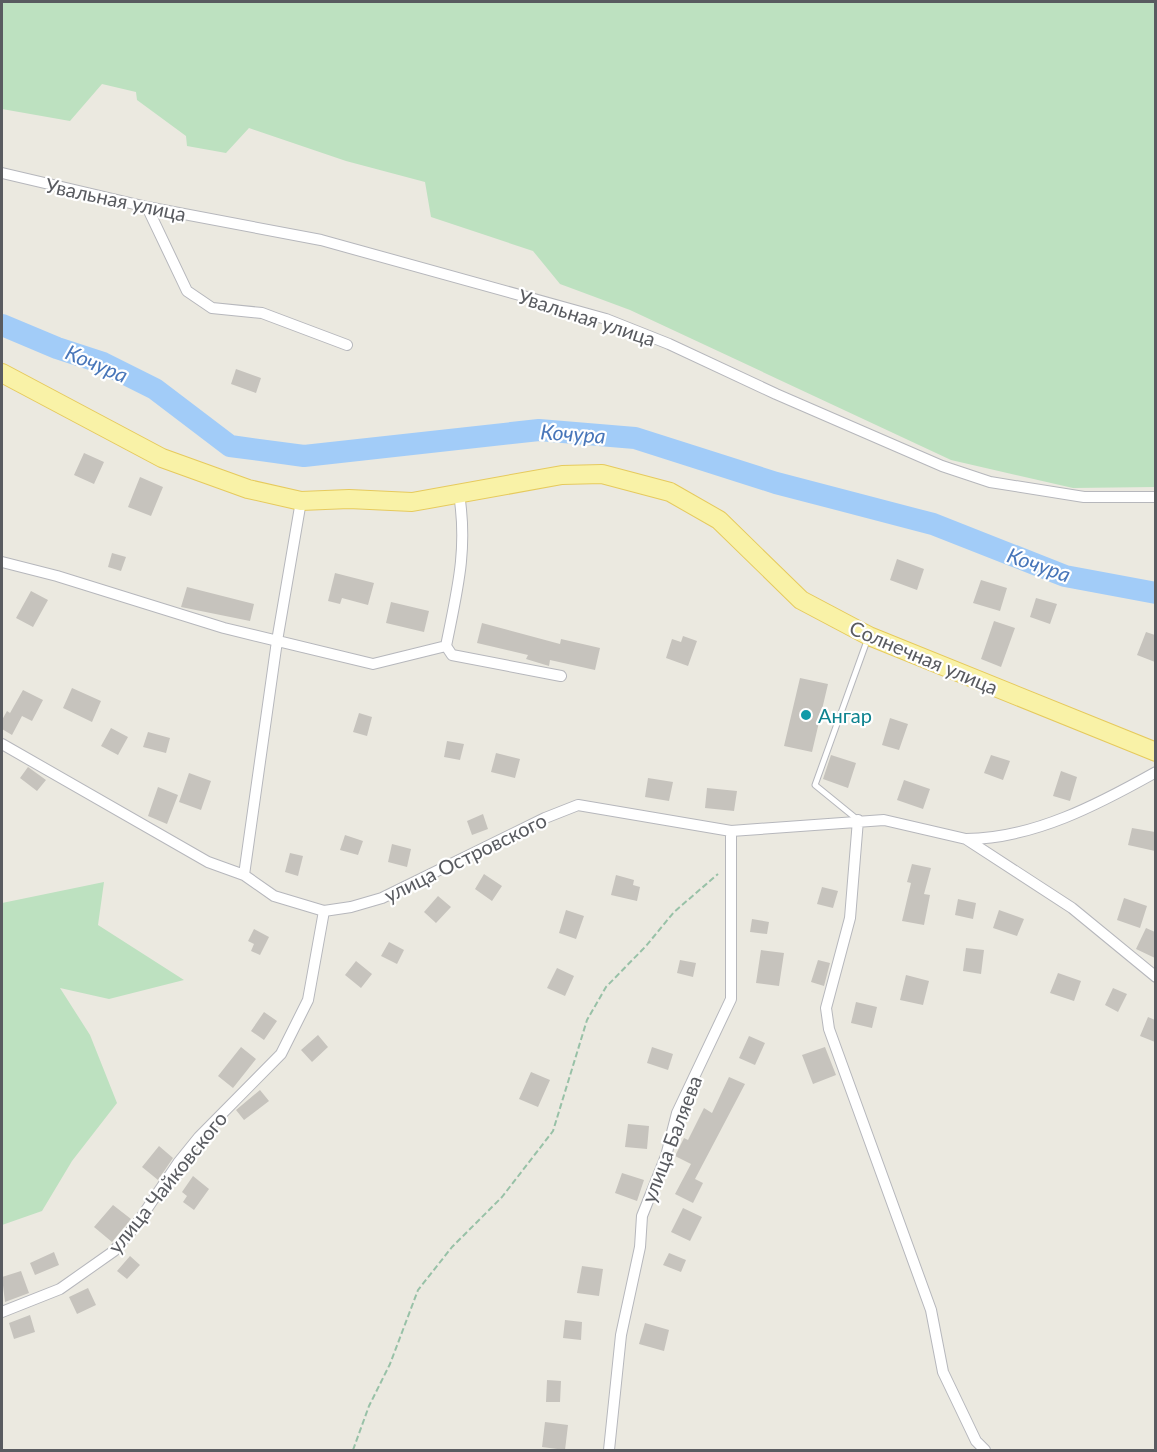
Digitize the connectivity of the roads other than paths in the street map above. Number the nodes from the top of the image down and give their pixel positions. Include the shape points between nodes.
1 (2, 173) edge
2 (147, 207) junction
3 (347, 345) dead end
4 (2, 374) edge
5 (459, 494) junction
6 (1155, 497) edge
7 (301, 501) junction
8 (2, 562) edge
9 (869, 636) junction
10 (278, 641) junction
11 (446, 646) junction
12 (561, 676) dead end
13 (2, 744) edge
14 (1155, 752) edge
15 (1155, 772) edge
16 (858, 820) junction
17 (731, 831) junction
18 (966, 839) junction
19 (244, 875) junction
20 (324, 911) junction
21 (1155, 977) edge
22 (2, 1312) edge
23 (609, 1450) edge
24 (985, 1450) edge

1 - 2 street, Увальная улица
2 - 3 street via 187,291 212,308 262,313
2 - 6 street, Увальная улица via 321,240 606,319 942,466 990,482 1084,497
4 - 7 main road, Солнечная улица via 162,458 248,489
5 - 7 main road, Солнечная улица via 412,502
5 - 9 main road, Солнечная улица via 562,475 602,474 670,492 719,520 801,600
5 - 11 street via 462,574
7 - 10 street
8 - 10 street
9 - 14 main road, Солнечная улица
9 - 16 lane via 815,785
10 - 11 street via 373,664
10 - 19 street
11 - 12 street via 452,655
13 - 19 street, улица Островского via 208,862
15 - 18 street, улица Островского via 1119,793 1034,829
16 - 17 street, улица Островского
16 - 18 street, улица Островского via 884,820
16 - 24 street via 850,918 826,1008 829,1029 931,1310 943,1372 976,1441
17 - 20 street, улица Островского via 578,805 382,898
17 - 23 street, улица Баляева via 731,999 677,1113 666,1156 642,1216 640,1247 621,1335
18 - 21 street, улица Островского via 1072,908
19 - 20 street, улица Островского via 274,896
20 - 22 street, улица Чайковского via 308,1000 281,1054 199,1137 114,1251 60,1289

